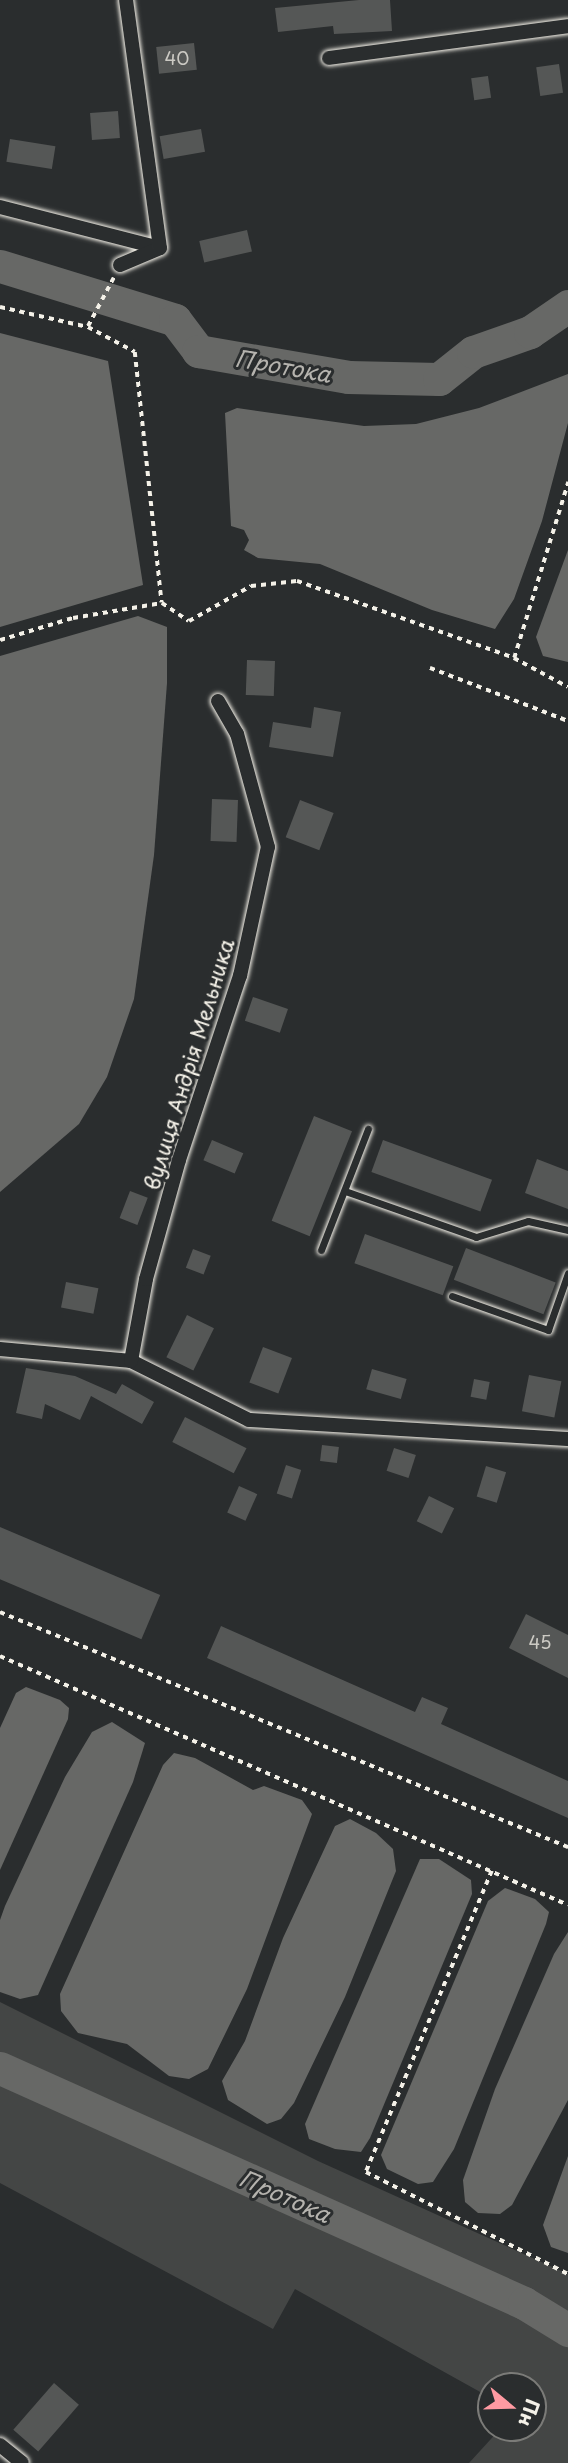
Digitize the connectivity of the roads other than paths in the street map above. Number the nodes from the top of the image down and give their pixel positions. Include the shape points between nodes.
1 (126, 0) edge
2 (568, 26) edge
3 (329, 58) dead end
4 (0, 207) edge
5 (160, 248) junction
6 (120, 265) road end
7 (218, 701) dead end
8 (368, 1129) dead end
9 (345, 1191) junction
10 (568, 1230) edge
11 (321, 1250) dead end
12 (568, 1273) edge
13 (452, 1296) dead end
14 (0, 1349) edge
15 (131, 1361) junction
16 (568, 1439) edge
17 (0, 2445) edge
18 (22, 2463) edge

1 - 5 street
2 - 3 street
4 - 5 street
5 - 6 street
7 - 15 street, вулиця Андрія Мельника via 237,734 268,847 240,975 179,1160 146,1279
8 - 9 lane
9 - 10 lane via 476,1237 528,1221
9 - 11 lane
12 - 13 lane via 548,1330
14 - 15 street
15 - 16 street via 249,1420
17 - 18 street

